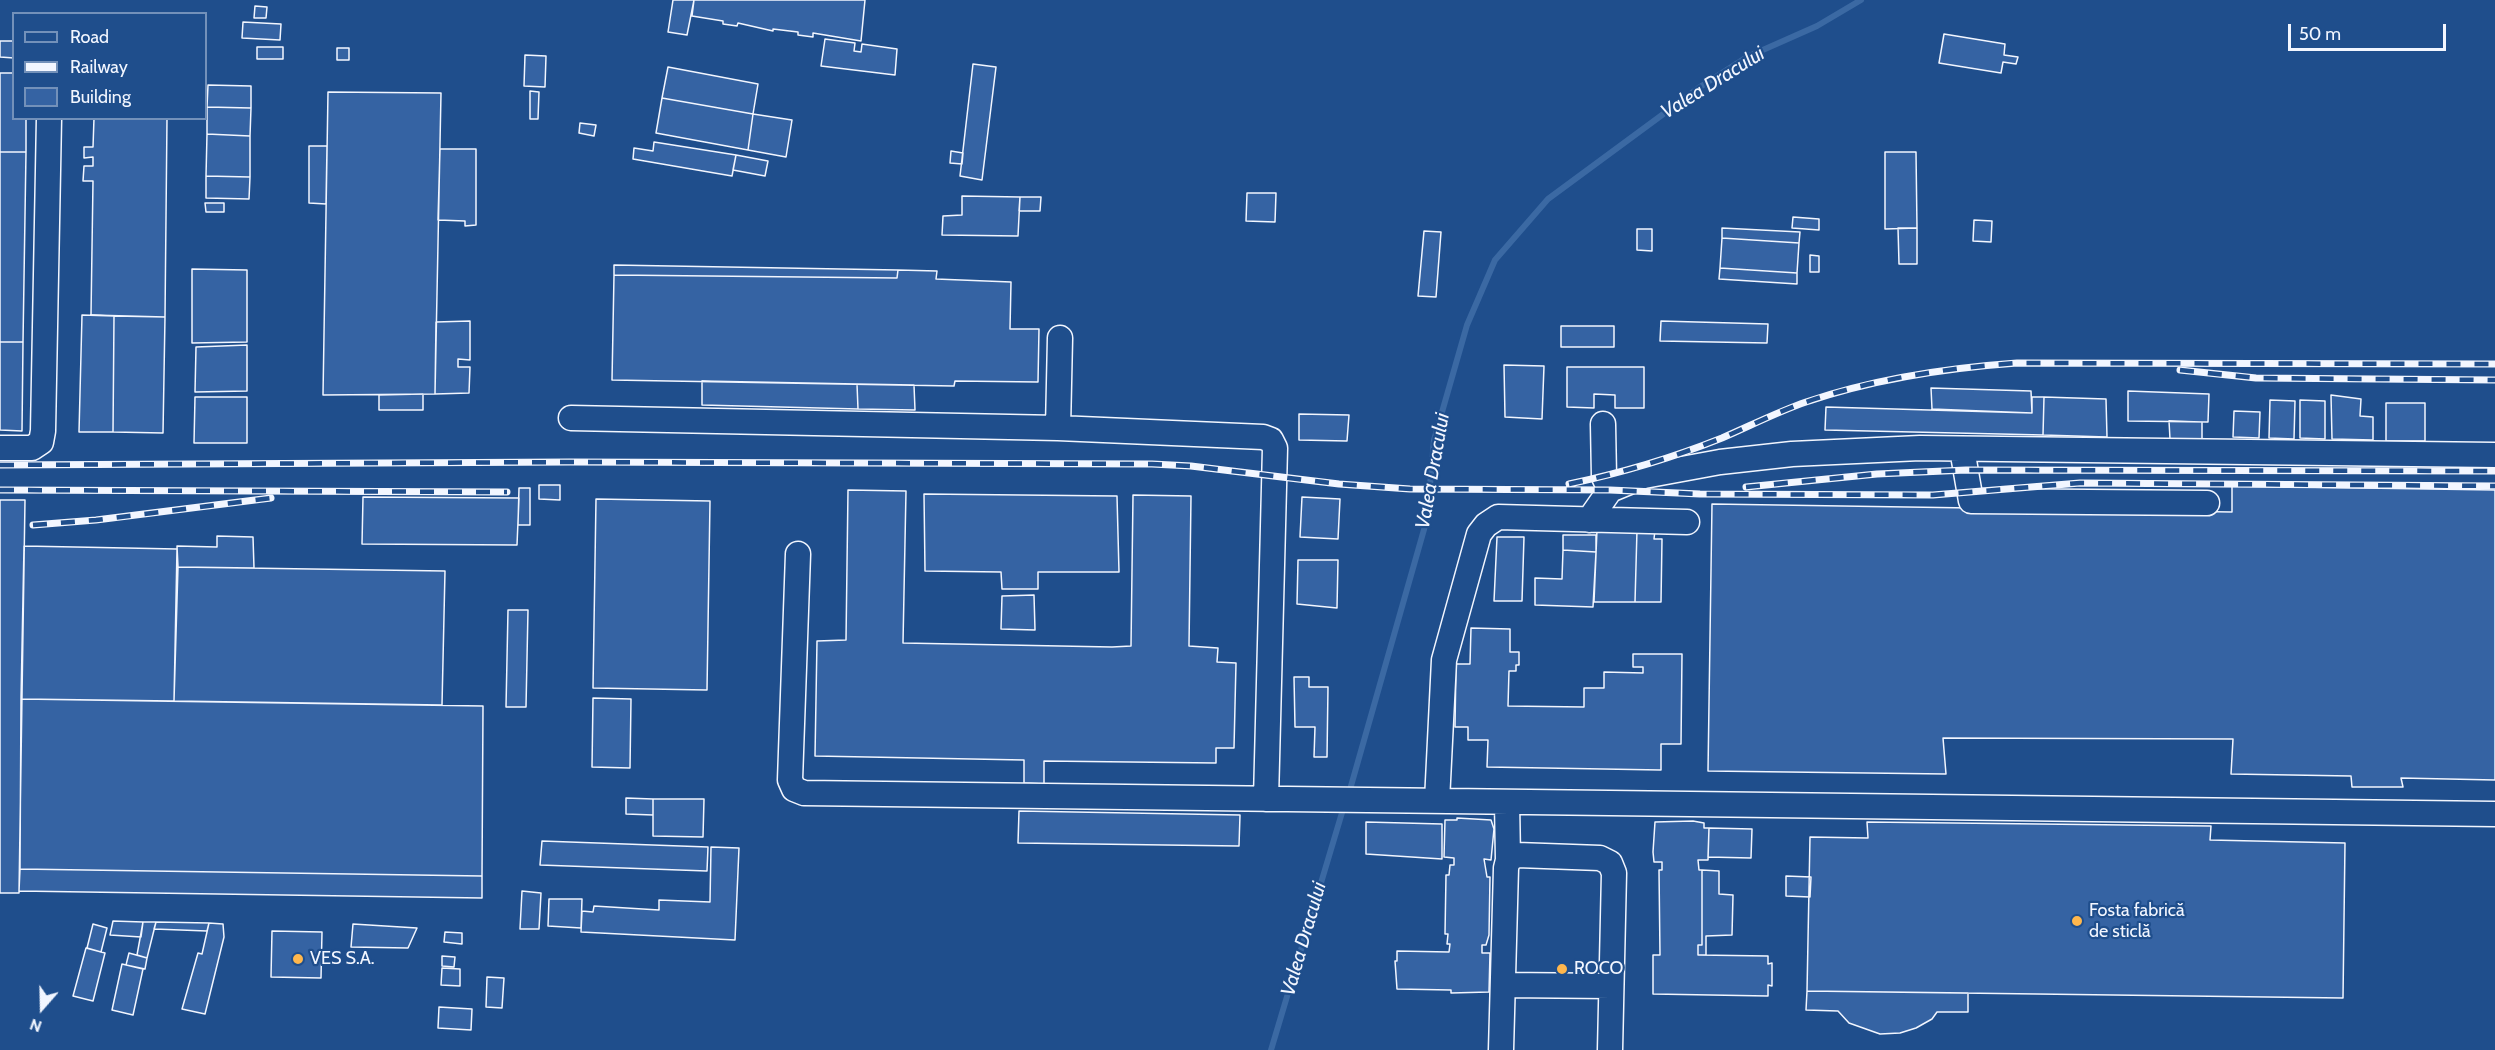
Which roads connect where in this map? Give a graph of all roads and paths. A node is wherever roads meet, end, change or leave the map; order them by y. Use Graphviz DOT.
graph roads {
  1 [pos="49,120"];
  2 [pos="1060,338"];
  3 [pos="571,418"];
  4 [pos="1603,424"];
  5 [pos="1058,428"];
  6 [pos="0,448"];
  7 [pos="1962,449"];
  8 [pos="2495,455"];
  9 [pos="1610,490"];
  10 [pos="2207,503"];
  11 [pos="1589,520"];
  12 [pos="1687,522"];
  13 [pos="798,554"];
  14 [pos="1266,799"];
  15 [pos="1437,801"];
  16 [pos="1507,802"];
  17 [pos="2495,814"];
  18 [pos="1508,860"];
  19 [pos="1504,985"];
  20 [pos="1611,986"];
  21 [pos="1501,1050"];
  22 [pos="1610,1050"];
  1 -- 6 [label="lane"];
  2 -- 5 [label="lane"];
  3 -- 5 [label="lane"];
  4 -- 9 [label="lane"];
  5 -- 14 [label="lane"];
  7 -- 8 [label="lane"];
  7 -- 9 [label="lane"];
  7 -- 10 [label="lane"];
  9 -- 11 [label="lane"];
  11 -- 12 [label="lane"];
  11 -- 15 [label="lane"];
  13 -- 14 [label="lane"];
  14 -- 15 [label="lane"];
  15 -- 16 [label="lane"];
  16 -- 17 [label="lane"];
  16 -- 18 [label="lane"];
  18 -- 19 [label="lane"];
  18 -- 20 [label="lane"];
  19 -- 20 [label="lane"];
  19 -- 21 [label="lane"];
  20 -- 22 [label="lane"];
}
